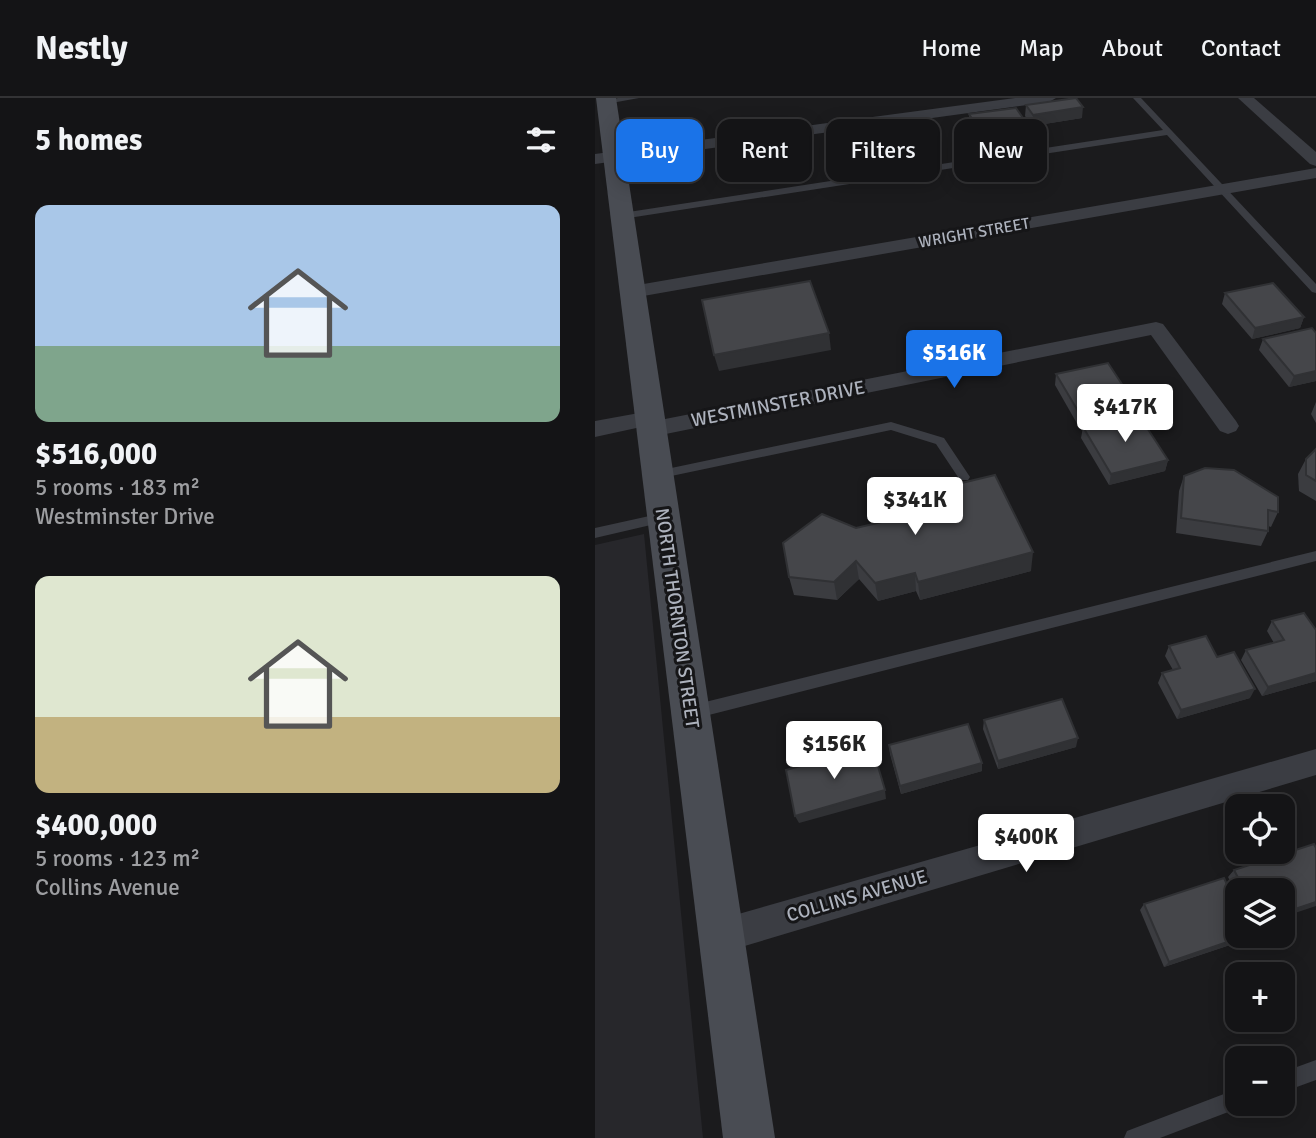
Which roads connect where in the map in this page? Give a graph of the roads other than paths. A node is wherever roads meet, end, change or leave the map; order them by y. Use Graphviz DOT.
graph roads {
  1 [pos="1049,98"];
  2 [pos="1137,98"];
  3 [pos="1245,98"];
  4 [pos="616,99"];
  5 [pos="1168,132"];
  6 [pos="604,158"];
  7 [pos="1316,161"];
  8 [pos="1316,173"];
  9 [pos="1222,190"];
  10 [pos="622,216"];
  11 [pos="1316,290"];
  12 [pos="632,292"];
  13 [pos="651,423"];
  14 [pos="1228,426"];
  15 [pos="595,429"];
  16 [pos="657,475"];
  17 [pos="964,477"];
  18 [pos="663,518"];
  19 [pos="595,533"];
  20 [pos="1316,556"];
  21 [pos="690,712"];
  22 [pos="1316,762"];
  23 [pos="721,936"];
  24 [pos="1316,1070"];
  25 [pos="1295,1078"];
  26 [pos="1225,1104"];
  27 [pos="749,1138"];
  28 [pos="1133,1138"];
  1 -- 6 [label="street"];
  2 -- 5 [label="lane"];
  3 -- 7 [label="street"];
  4 -- 6 [label="street, NORTH THORNTON STREET"];
  5 -- 9 [label="lane"];
  5 -- 10 [label="lane"];
  6 -- 10 [label="street, NORTH THORNTON STREET"];
  8 -- 9 [label="street, WRIGHT STREET"];
  9 -- 11 [label="lane"];
  9 -- 12 [label="street, WRIGHT STREET"];
  10 -- 12 [label="street, NORTH THORNTON STREET"];
  12 -- 13 [label="street, NORTH THORNTON STREET"];
  13 -- 14 [label="street, WESTMINSTER DRIVE"];
  13 -- 15 [label="street"];
  13 -- 16 [label="street, NORTH THORNTON STREET"];
  16 -- 17 [label="lane"];
  16 -- 18 [label="street, NORTH THORNTON STREET"];
  18 -- 19 [label="lane"];
  18 -- 21 [label="street, NORTH THORNTON STREET"];
  20 -- 21 [label="lane"];
  21 -- 23 [label="street, NORTH THORNTON STREET"];
  22 -- 23 [label="street, COLLINS AVENUE"];
  23 -- 27 [label="street, NORTH THORNTON STREET"];
  24 -- 25 [label="lane"];
  26 -- 28 [label="lane"];
}
